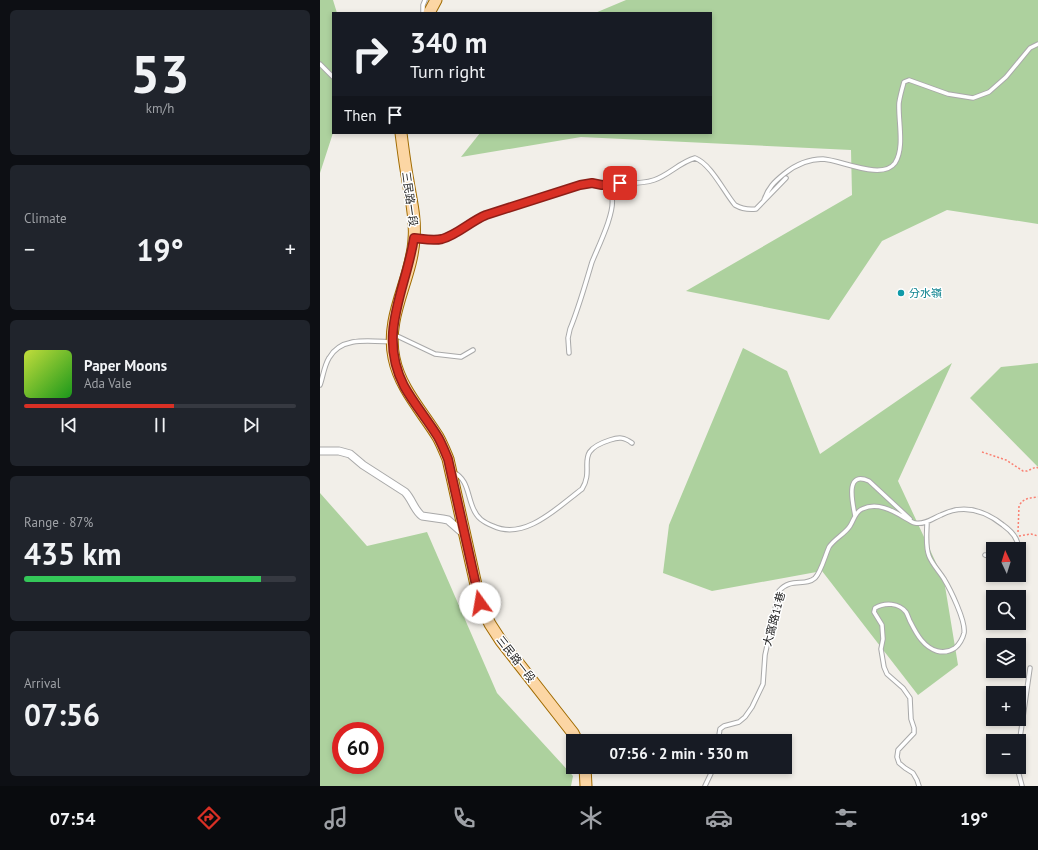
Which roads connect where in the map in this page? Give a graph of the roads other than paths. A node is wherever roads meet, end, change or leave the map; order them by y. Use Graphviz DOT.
graph roads {
  1 [pos="425,0"];
  2 [pos="436,0"];
  3 [pos="422,12"];
  4 [pos="430,12"];
  5 [pos="1038,44"];
  6 [pos="320,64"];
  7 [pos="332,76"];
  8 [pos="401,134"];
  9 [pos="786,178"];
  10 [pos="602,185"];
  11 [pos="764,200"];
  12 [pos="414,238"];
  13 [pos="392,338"];
  14 [pos="473,350"];
  15 [pos="569,353"];
  16 [pos="320,385"];
  17 [pos="632,444"];
  18 [pos="320,451"];
  19 [pos="450,470"];
  20 [pos="855,516"];
  21 [pos="927,522"];
  22 [pos="915,523"];
  23 [pos="464,534"];
  24 [pos="1017,542"];
  25 [pos="1030,668"];
  26 [pos="574,734"];
  27 [pos="719,734"];
  28 [pos="1021,734"];
  29 [pos="585,774"];
  30 [pos="711,774"];
  31 [pos="1019,774"];
  32 [pos="586,786"];
  33 [pos="705,786"];
  34 [pos="919,786"];
  35 [pos="1022,786"];
  1 -- 3 [label="lane"];
  2 -- 4 [label="main road"];
  5 -- 11 [label="lane"];
  6 -- 7 [label="lane"];
  8 -- 12 [label="main road, 三民路一段"];
  9 -- 11 [label="lane"];
  10 -- 11 [label="lane"];
  10 -- 12 [label="lane"];
  10 -- 15 [label="lane"];
  12 -- 13 [label="main road, 三民路一段"];
  13 -- 14 [label="lane"];
  13 -- 16 [label="lane"];
  13 -- 19 [label="main road, 三民路一段"];
  17 -- 19 [label="lane"];
  18 -- 23 [label="street"];
  19 -- 23 [label="main road, 三民路一段"];
  20 -- 22 [label="lane, 大窩路11巷"];
  20 -- 22 [label="lane"];
  20 -- 27 [label="lane, 大窩路11巷"];
  21 -- 22 [label="lane"];
  21 -- 24 [label="lane"];
  21 -- 34 [label="lane"];
  23 -- 26 [label="main road, 三民路一段"];
  25 -- 28 [label="lane"];
  29 -- 32 [label="main road"];
  30 -- 33 [label="lane"];
  31 -- 35 [label="lane"];
}
